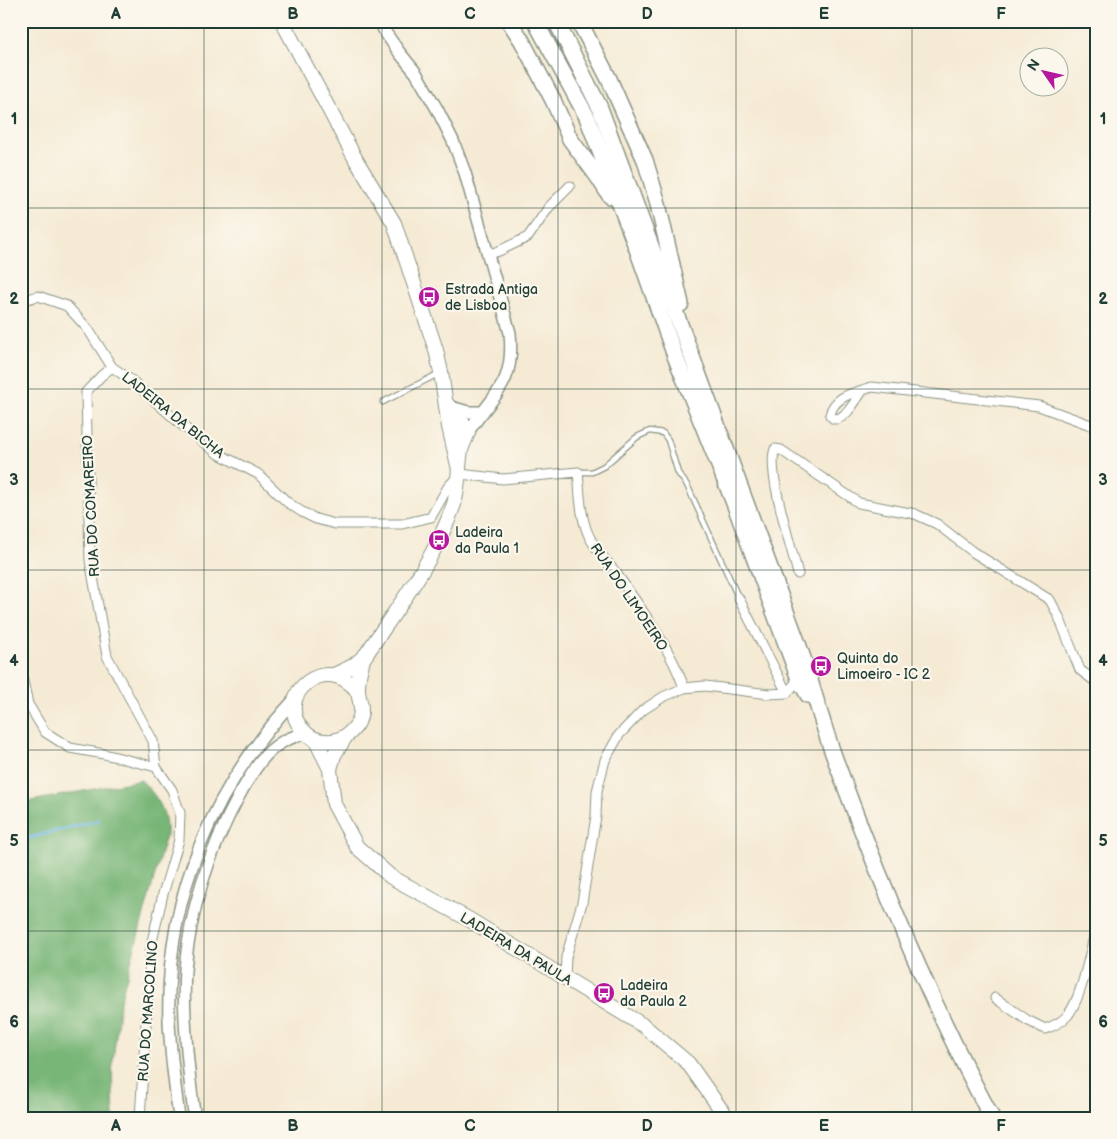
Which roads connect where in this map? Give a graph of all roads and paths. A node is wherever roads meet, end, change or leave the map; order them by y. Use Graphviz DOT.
graph roads {
  1 [pos="282,21"];
  2 [pos="380,21"];
  3 [pos="509,21"];
  4 [pos="534,21"];
  5 [pos="579,21"];
  6 [pos="557,24"];
  7 [pos="570,186"];
  8 [pos="637,249"];
  9 [pos="488,254"];
  10 [pos="21,301"];
  11 [pos="684,333"];
  12 [pos="112,367"];
  13 [pos="441,372"];
  14 [pos="863,390"];
  15 [pos="383,402"];
  16 [pos="448,405"];
  17 [pos="483,412"];
  18 [pos="449,427"];
  19 [pos="1096,427"];
  20 [pos="468,432"];
  21 [pos="578,472"];
  22 [pos="460,474"];
  23 [pos="798,574"];
  24 [pos="738,597"];
  25 [pos="364,656"];
  26 [pos="21,672"];
  27 [pos="334,675"];
  28 [pos="799,679"];
  29 [pos="1096,682"];
  30 [pos="684,688"];
  31 [pos="358,692"];
  32 [pos="787,693"];
  33 [pos="296,698"];
  34 [pos="818,711"];
  35 [pos="346,736"];
  36 [pos="311,737"];
  37 [pos="156,767"];
  38 [pos="330,769"];
  39 [pos="1096,929"];
  40 [pos="565,978"];
  41 [pos="995,998"];
  42 [pos="984,1102"];
  43 [pos="1096,1117"];
  44 [pos="140,1118"];
  45 [pos="179,1118"];
  46 [pos="195,1118"];
  47 [pos="727,1118"];
  48 [pos="992,1118"];
  49 [pos="1006,1118"];
  50 [pos="1083,1118"];
  1 -- 13 [label="main road"];
  2 -- 9 [label="street"];
  3 -- 8 [label="highway"];
  4 -- 8 [label="highway"];
  5 -- 11 [label="highway"];
  6 -- 11 [label="highway"];
  7 -- 9 [label="street"];
  8 -- 28 [label="highway"];
  9 -- 17 [label="street"];
  10 -- 12 [label="street"];
  11 -- 34 [label="highway"];
  12 -- 22 [label="street, LADEIRA DA BICHA"];
  12 -- 37 [label="street, RUA DO COMAREIRO"];
  13 -- 15 [label="lane"];
  13 -- 16 [label="main road"];
  14 -- 14 [label="street"];
  14 -- 19 [label="street"];
  16 -- 17 [label="street"];
  16 -- 18 [label="main road"];
  16 -- 20 [label="main road"];
  17 -- 20 [label="street"];
  18 -- 20 [label="street"];
  18 -- 22 [label="main road"];
  20 -- 22 [label="main road"];
  21 -- 22 [label="street"];
  21 -- 24 [label="lane"];
  21 -- 30 [label="street, RUA DO LIMOEIRO"];
  22 -- 25 [label="main road"];
  23 -- 29 [label="street"];
  24 -- 32 [label="street"];
  25 -- 27 [label="main road"];
  25 -- 31 [label="main road"];
  26 -- 37 [label="street"];
  27 -- 31 [label="main road"];
  27 -- 33 [label="main road"];
  28 -- 32 [label="street"];
  28 -- 34 [label="highway"];
  30 -- 32 [label="street"];
  30 -- 40 [label="street"];
  31 -- 35 [label="main road"];
  33 -- 36 [label="main road"];
  33 -- 45 [label="street"];
  34 -- 42 [label="highway"];
  35 -- 36 [label="main road"];
  35 -- 38 [label="main road"];
  36 -- 38 [label="main road"];
  36 -- 46 [label="street"];
  37 -- 44 [label="street, RUA DO MARCOLINO"];
  38 -- 40 [label="main road, LADEIRA DA PAULA"];
  39 -- 41 [label="street"];
  40 -- 47 [label="main road, LADEIRA DA PAULA"];
  42 -- 48 [label="highway"];
  42 -- 49 [label="highway"];
  43 -- 50 [label="street"];
}
